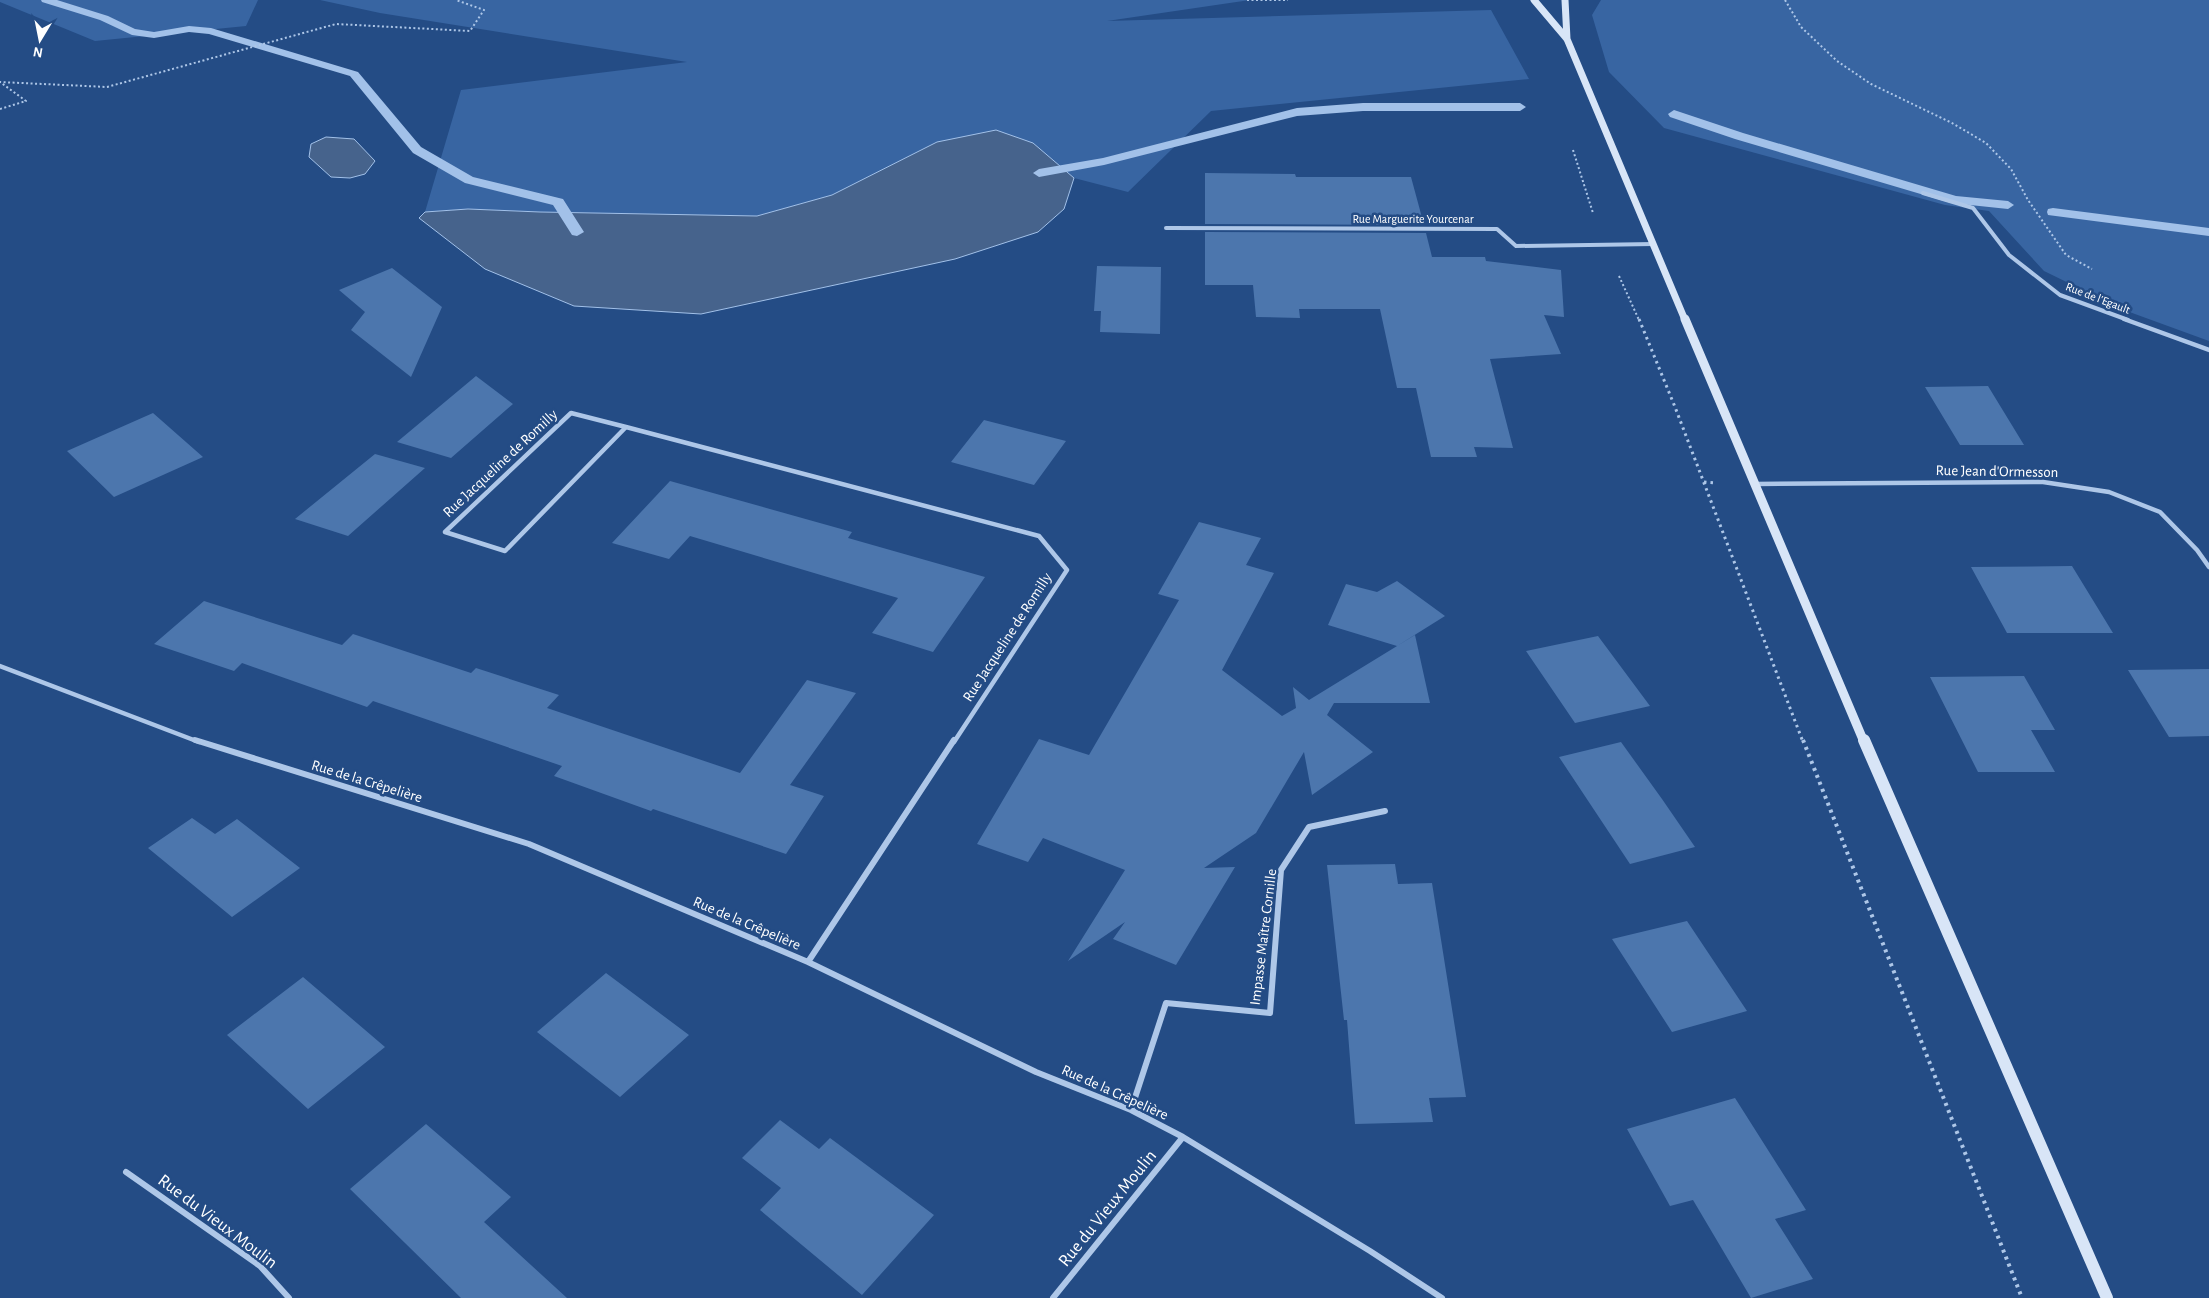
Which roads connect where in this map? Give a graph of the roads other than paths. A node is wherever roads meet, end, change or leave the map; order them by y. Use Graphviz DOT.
graph roads {
  1 [pos="1534,0"];
  2 [pos="1565,0"];
  3 [pos="1567,39"];
  4 [pos="1924,193"];
  5 [pos="1166,228"];
  6 [pos="1654,244"];
  7 [pos="2209,350"];
  8 [pos="626,427"];
  9 [pos="1755,484"];
  10 [pos="2209,567"];
  11 [pos="0,666"];
  12 [pos="1386,810"];
  13 [pos="808,962"];
  14 [pos="1131,1110"];
  15 [pos="1183,1137"];
  16 [pos="126,1172"];
  17 [pos="289,1298"];
  18 [pos="1053,1298"];
  19 [pos="1442,1298"];
  20 [pos="2107,1298"];
  1 -- 3 [label="main road"];
  2 -- 3 [label="main road"];
  3 -- 6 [label="main road"];
  4 -- 7 [label="street, Rue de l'Egault"];
  5 -- 6 [label="street, Rue Marguerite Yourcenar"];
  6 -- 9 [label="main road"];
  8 -- 8 [label="street, Rue Jacqueline de Romilly"];
  8 -- 13 [label="street, Rue Jacqueline de Romilly"];
  9 -- 10 [label="street, Rue Jean d'Ormesson"];
  9 -- 20 [label="main road"];
  11 -- 13 [label="street, Rue de la Crêpelière"];
  12 -- 14 [label="street, Impasse Maître Cornille"];
  13 -- 14 [label="street, Rue de la Crêpelière"];
  14 -- 15 [label="street, Rue de la Crêpelière"];
  15 -- 18 [label="street, Rue du Vieux Moulin"];
  15 -- 19 [label="street, Rue de la Crêpelière"];
  16 -- 17 [label="street, Rue du Vieux Moulin"];
}
